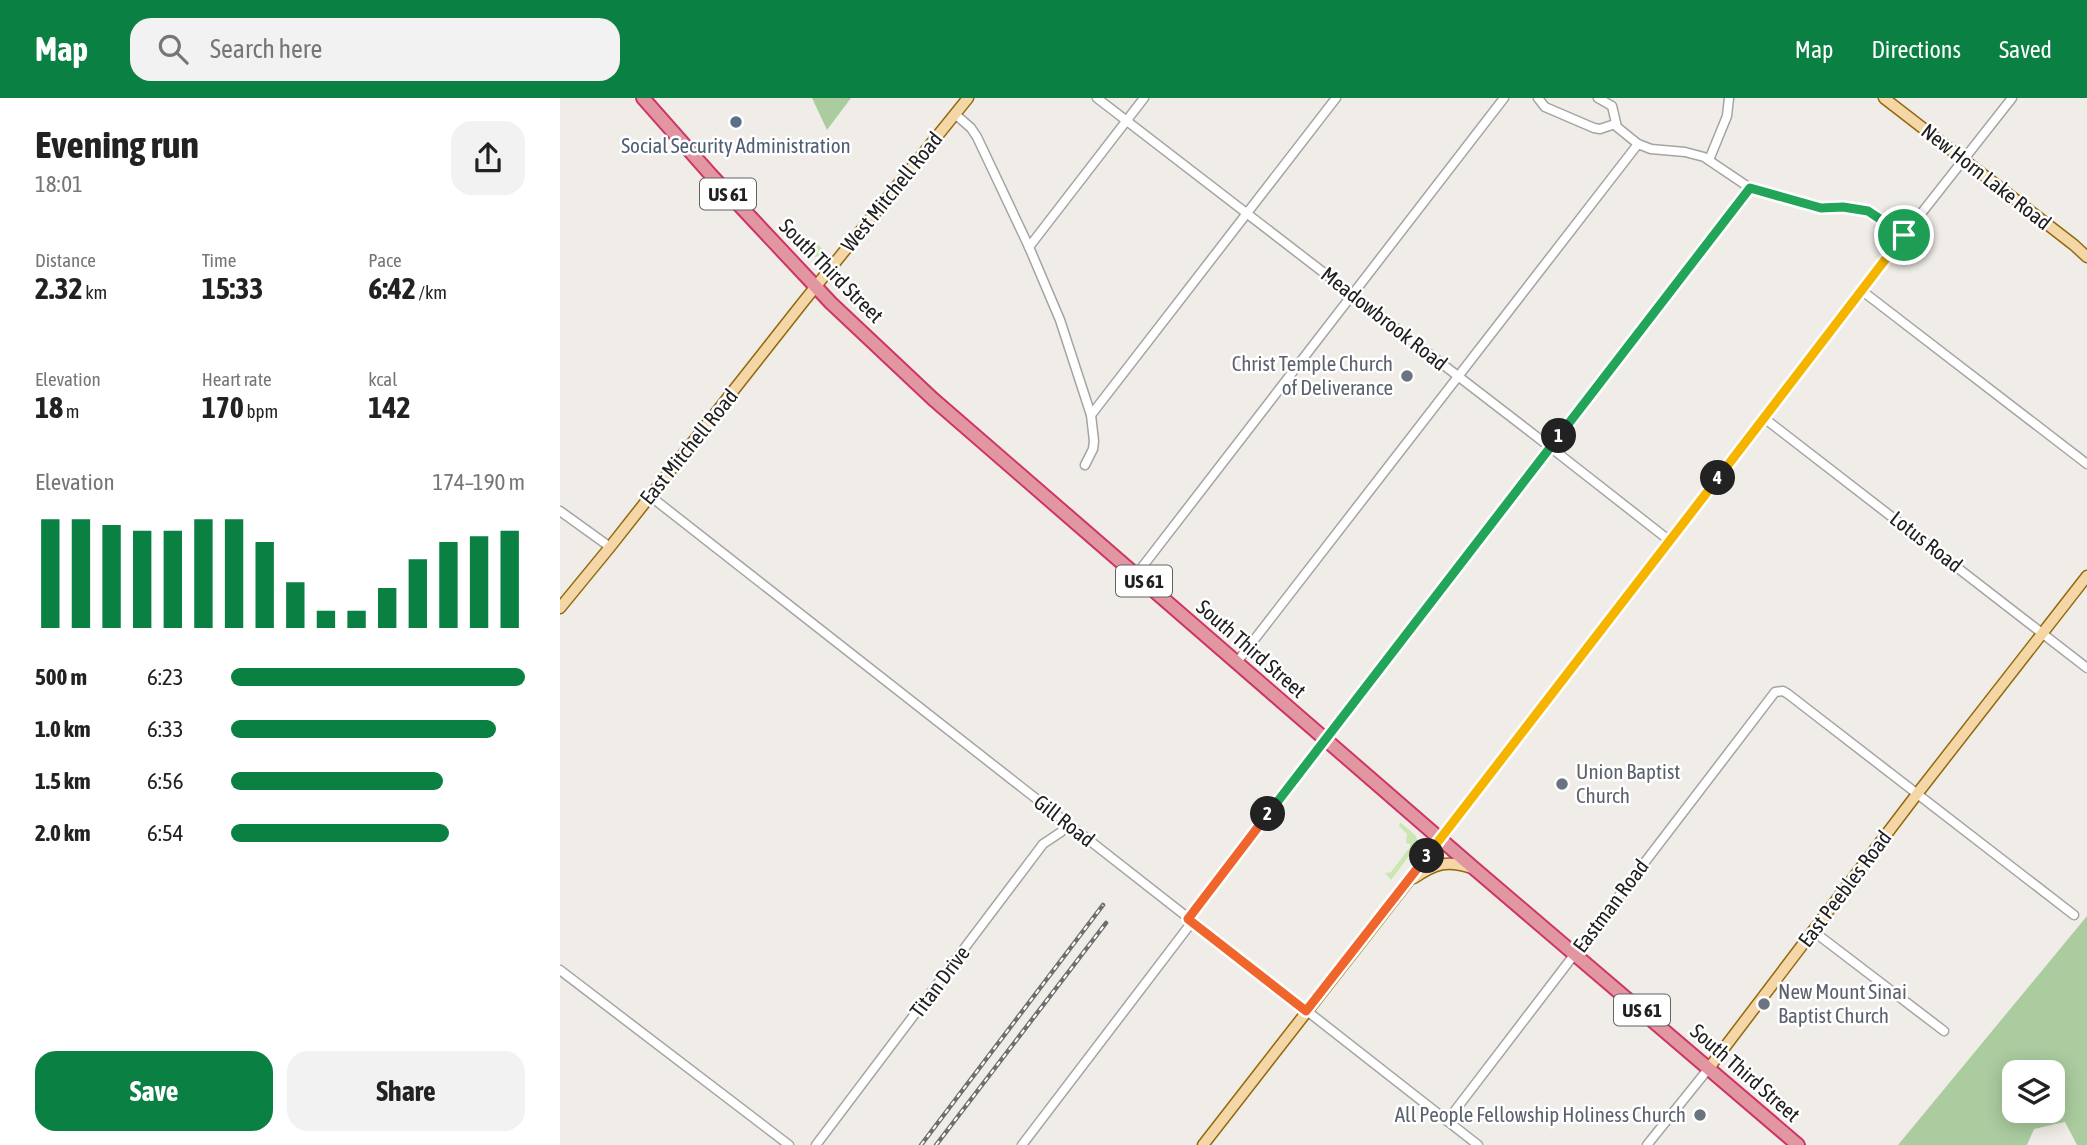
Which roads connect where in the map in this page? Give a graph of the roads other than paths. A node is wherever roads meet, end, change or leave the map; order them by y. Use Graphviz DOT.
graph roads {
  1 [pos="643,98"];
  2 [pos="968,98"];
  3 [pos="1097,98"];
  4 [pos="1144,98"];
  5 [pos="1336,98"];
  6 [pos="1504,98"];
  7 [pos="1538,98"];
  8 [pos="1598,98"];
  9 [pos="1729,98"];
  10 [pos="1884,98"];
  11 [pos="2012,98"];
  12 [pos="955,114"];
  13 [pos="1127,121"];
  14 [pos="1615,124"];
  15 [pos="1638,144"];
  16 [pos="1709,160"];
  17 [pos="1964,160"];
  18 [pos="1750,188"];
  19 [pos="1246,214"];
  20 [pos="1904,235"];
  21 [pos="1029,247"];
  22 [pos="2087,257"];
  23 [pos="817,286"];
  24 [pos="1861,290"];
  25 [pos="1352,294"];
  26 [pos="1458,376"];
  27 [pos="1090,415"];
  28 [pos="1764,418"];
  29 [pos="1550,447"];
  30 [pos="2087,464"];
  31 [pos="1085,465"];
  32 [pos="650,495"];
  33 [pos="560,511"];
  34 [pos="1670,541"];
  35 [pos="610,547"];
  36 [pos="1136,575"];
  37 [pos="2087,576"];
  38 [pos="560,608"];
  39 [pos="2044,633"];
  40 [pos="1237,662"];
  41 [pos="2087,667"];
  42 [pos="1326,738"];
  43 [pos="1917,794"];
  44 [pos="1067,823"];
  45 [pos="1442,838"];
  46 [pos="1476,870"];
  47 [pos="1403,887"];
  48 [pos="2074,915"];
  49 [pos="1190,920"];
  50 [pos="1813,931"];
  51 [pos="1575,953"];
  52 [pos="560,970"];
  53 [pos="1306,1011"];
  54 [pos="1944,1031"];
  55 [pos="1709,1068"];
  56 [pos="1447,1121"];
  57 [pos="787,1144"];
  58 [pos="816,1145"];
  59 [pos="1022,1145"];
  60 [pos="1203,1145"];
  61 [pos="1478,1145"];
  62 [pos="1647,1145"];
  63 [pos="1798,1145"];
  1 -- 23 [label="highway, South Third Street / US 61"];
  2 -- 12 [label="main road, West Mitchell Road"];
  3 -- 13 [label="street, Meadowbrook Road"];
  4 -- 13 [label="street"];
  5 -- 19 [label="street"];
  6 -- 25 [label="street"];
  7 -- 14 [label="street"];
  8 -- 14 [label="street"];
  9 -- 16 [label="street"];
  10 -- 17 [label="main road, New Horn Lake Road"];
  11 -- 17 [label="street"];
  12 -- 21 [label="street"];
  12 -- 23 [label="main road, West Mitchell Road"];
  13 -- 19 [label="street, Meadowbrook Road"];
  13 -- 21 [label="street"];
  14 -- 15 [label="street"];
  15 -- 16 [label="street"];
  15 -- 26 [label="street"];
  16 -- 18 [label="street"];
  17 -- 20 [label="street"];
  17 -- 22 [label="main road, New Horn Lake Road"];
  18 -- 20 [label="street"];
  18 -- 29 [label="street"];
  19 -- 25 [label="street, Meadowbrook Road"];
  19 -- 27 [label="street"];
  20 -- 24 [label="street"];
  21 -- 27 [label="street"];
  23 -- 32 [label="main road, East Mitchell Road"];
  23 -- 36 [label="highway, South Third Street / US 61"];
  24 -- 28 [label="street"];
  24 -- 30 [label="street"];
  25 -- 26 [label="street, Meadowbrook Road"];
  25 -- 36 [label="street"];
  26 -- 29 [label="street, Meadowbrook Road"];
  26 -- 40 [label="street"];
  27 -- 31 [label="street"];
  28 -- 34 [label="street"];
  28 -- 39 [label="street, Lotus Road"];
  29 -- 34 [label="street, Meadowbrook Road"];
  29 -- 42 [label="street"];
  32 -- 35 [label="main road, East Mitchell Road"];
  32 -- 44 [label="street, Gill Road"];
  33 -- 35 [label="street"];
  34 -- 45 [label="street"];
  35 -- 38 [label="main road, East Mitchell Road"];
  36 -- 40 [label="highway, South Third Street / US 61"];
  37 -- 39 [label="main road, East Peebles Road"];
  39 -- 41 [label="street, Lotus Road"];
  39 -- 43 [label="main road, East Peebles Road"];
  40 -- 42 [label="highway, South Third Street / US 61"];
  42 -- 45 [label="highway, South Third Street / US 61"];
  42 -- 49 [label="street"];
  43 -- 48 [label="street"];
  43 -- 50 [label="main road, East Peebles Road"];
  43 -- 51 [label="street, Eastman Road"];
  44 -- 49 [label="street, Gill Road"];
  44 -- 58 [label="street, Titan Drive"];
  45 -- 46 [label="highway, South Third Street / US 61"];
  45 -- 47 [label="main road"];
  46 -- 47 [label="main road"];
  46 -- 51 [label="highway, South Third Street / US 61"];
  47 -- 53 [label="main road"];
  49 -- 53 [label="street, Gill Road"];
  49 -- 59 [label="street"];
  50 -- 54 [label="street"];
  50 -- 55 [label="main road, East Peebles Road"];
  51 -- 55 [label="highway, South Third Street / US 61"];
  51 -- 56 [label="street, Eastman Road"];
  52 -- 57 [label="street"];
  53 -- 56 [label="street, Gill Road"];
  53 -- 60 [label="main road"];
  55 -- 62 [label="street, East Peebles Road"];
  55 -- 63 [label="highway, South Third Street / US 61"];
  56 -- 61 [label="street, Gill Road"];
}
